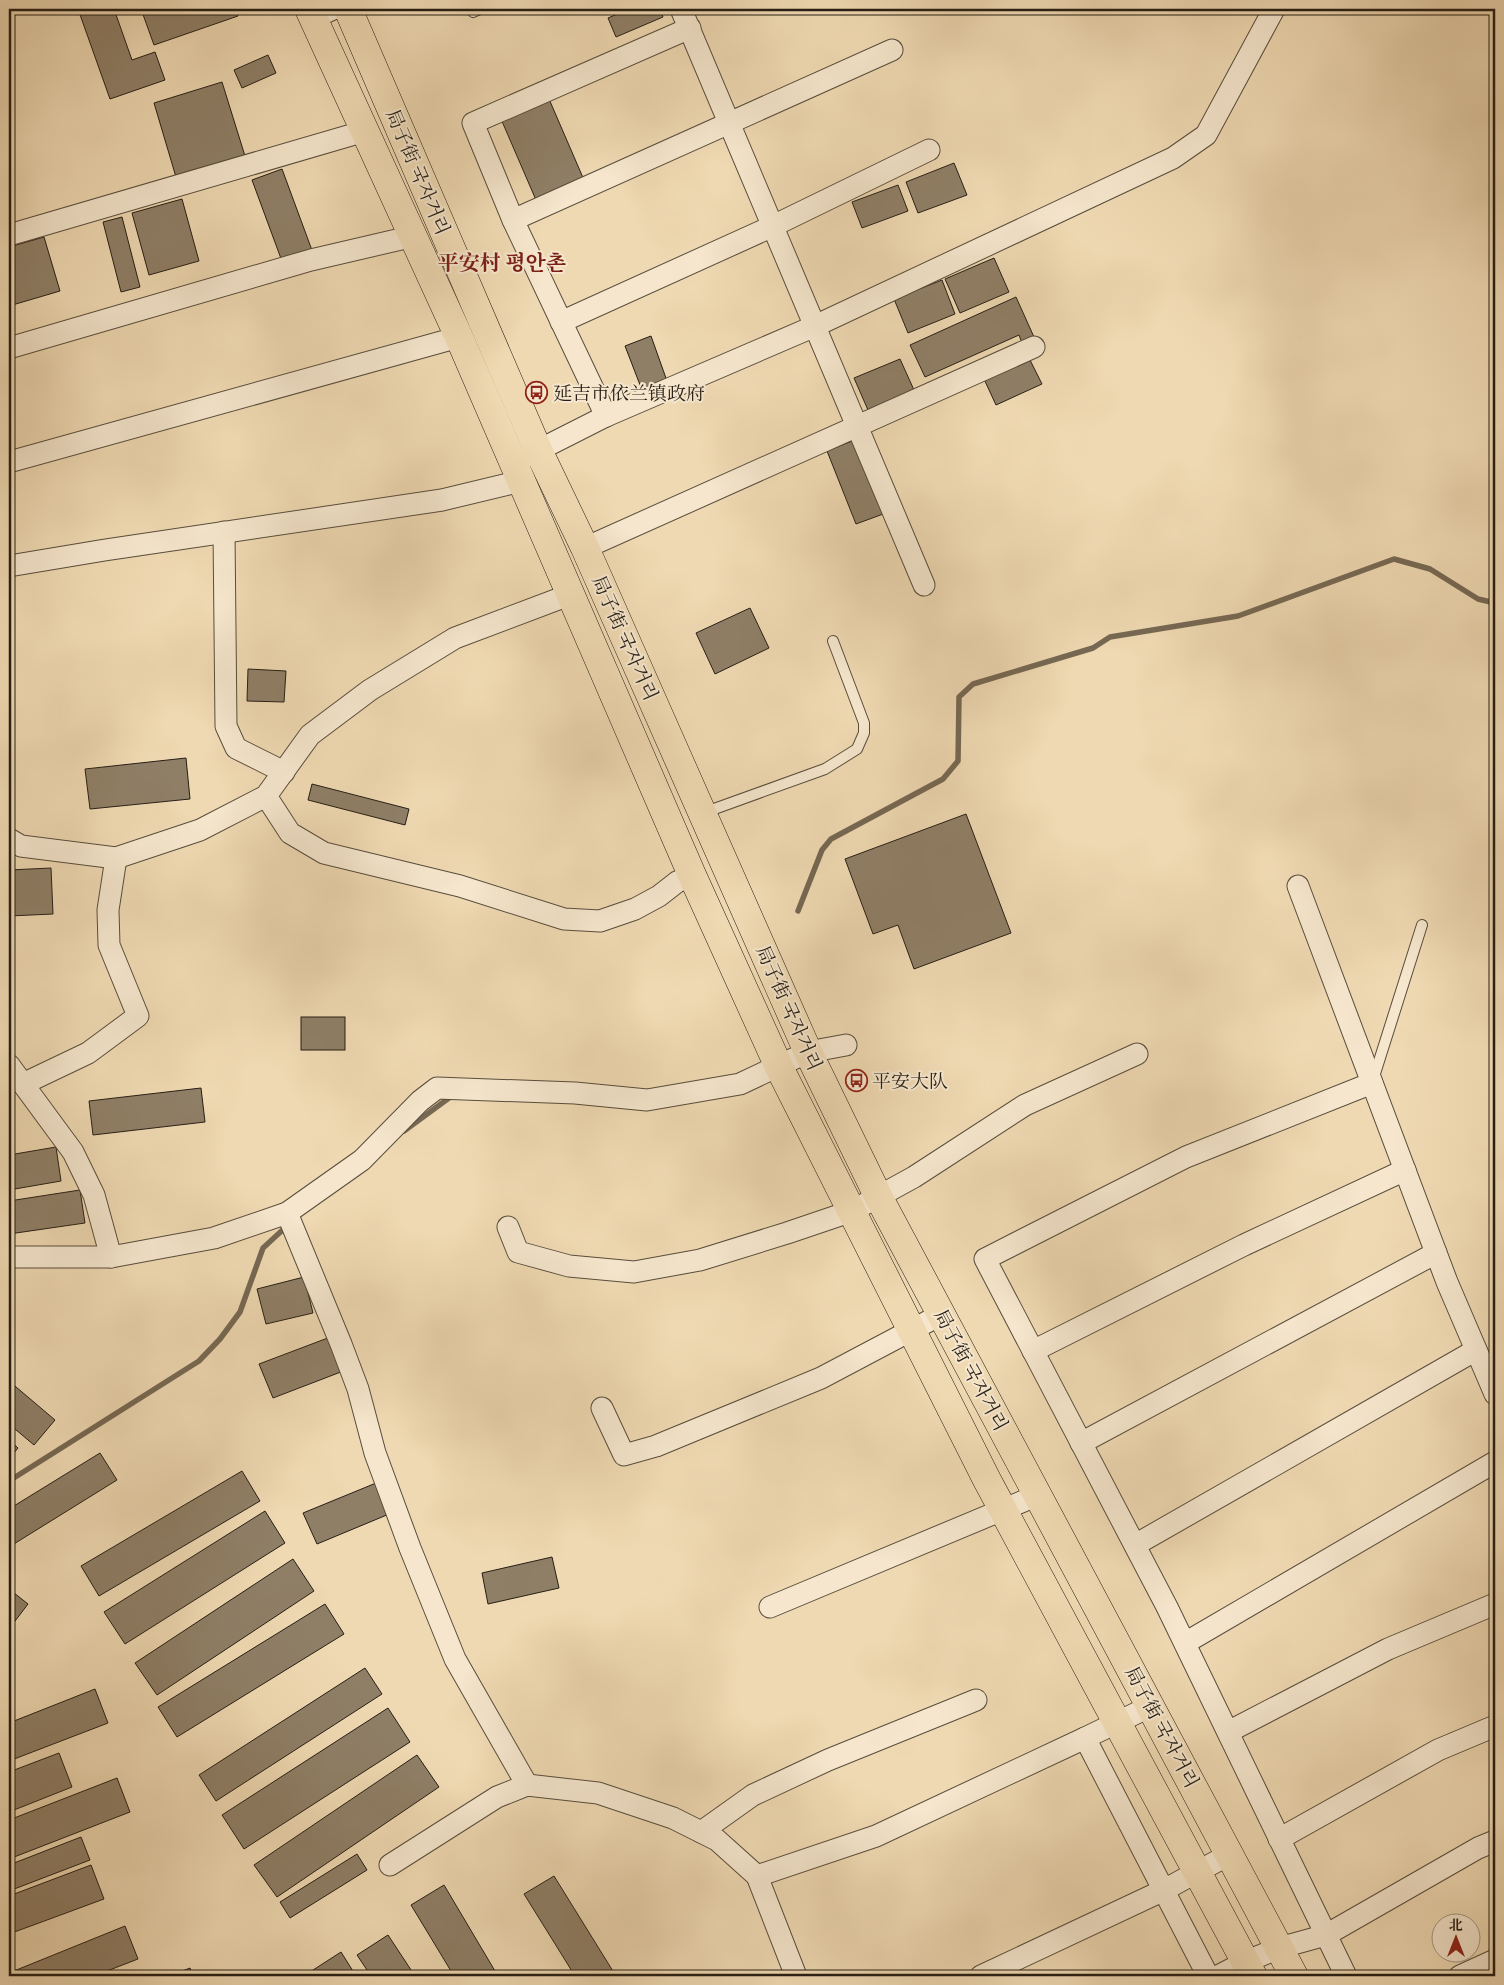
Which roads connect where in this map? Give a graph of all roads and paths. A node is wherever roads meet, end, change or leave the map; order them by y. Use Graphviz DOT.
graph roads {
  1 [pos="347,9"];
  2 [pos="471,9"];
  3 [pos="480,9"];
  4 [pos="681,9"];
  5 [pos="1274,9"];
  6 [pos="312,16"];
  7 [pos="690,28"];
  8 [pos="892,50"];
  9 [pos="729,122"];
  10 [pos="365,131"];
  11 [pos="929,150"];
  12 [pos="513,220"];
  13 [pos="773,226"];
  14 [pos="9,235"];
  15 [pos="414,236"];
  16 [pos="561,322"];
  17 [pos="815,326"];
  18 [pos="460,337"];
  19 [pos="1034,347"];
  20 [pos="9,348"];
  21 [pos="606,416"];
  22 [pos="857,426"];
  23 [pos="538,450"];
  24 [pos="9,462"];
  25 [pos="517,472"];
  26 [pos="224,532"];
  27 [pos="585,548"];
  28 [pos="9,566"];
  29 [pos="924,585"];
  30 [pos="569,595"];
  31 [pos="833,641"];
  32 [pos="284,772"];
  33 [pos="266,796"];
  34 [pos="702,813"];
  35 [pos="9,839"];
  36 [pos="116,858"];
  37 [pos="692,875"];
  38 [pos="1298,886"];
  39 [pos="1422,925"];
  40 [pos="846,1045"];
  41 [pos="808,1052"];
  42 [pos="1137,1054"];
  43 [pos="9,1065"];
  44 [pos="779,1066"];
  45 [pos="1372,1083"];
  46 [pos="23,1084"];
  47 [pos="1405,1170"];
  48 [pos="878,1196"];
  49 [pos="852,1211"];
  50 [pos="291,1221"];
  51 [pos="508,1227"];
  52 [pos="1436,1253"];
  53 [pos="9,1257"];
  54 [pos="111,1257"];
  55 [pos="942,1314"];
  56 [pos="912,1331"];
  57 [pos="1476,1350"];
  58 [pos="1033,1351"];
  59 [pos="1495,1394"];
  60 [pos="602,1408"];
  61 [pos="1081,1443"];
  62 [pos="1495,1462"];
  63 [pos="1038,1495"];
  64 [pos="1003,1510"];
  65 [pos="1135,1545"];
  66 [pos="1495,1604"];
  67 [pos="770,1607"];
  68 [pos="1185,1643"];
  69 [pos="976,1700"];
  70 [pos="1151,1706"];
  71 [pos="1118,1724"];
  72 [pos="1495,1726"];
  73 [pos="1228,1732"];
  74 [pos="1085,1738"];
  75 [pos="527,1785"];
  76 [pos="701,1832"];
  77 [pos="1280,1839"];
  78 [pos="1495,1841"];
  79 [pos="1230,1854"];
  80 [pos="390,1865"];
  81 [pos="1197,1871"];
  82 [pos="757,1876"];
  83 [pos="1164,1890"];
  84 [pos="1326,1935"];
  85 [pos="1279,1948"];
  86 [pos="1495,1960"];
  87 [pos="1249,1969"];
  88 [pos="796,1976"];
  89 [pos="981,1976"];
  90 [pos="1208,1976"];
  91 [pos="1218,1976"];
  92 [pos="1294,1976"];
  93 [pos="1346,1976"];
  94 [pos="1460,1976"];
  1 -- 6 [label="lane"];
  1 -- 23 [label="main road, 局子街 국자거리"];
  2 -- 3 [label="lane"];
  4 -- 7 [label="street"];
  5 -- 17 [label="street"];
  6 -- 10 [label="main road, 局子街 국자거리"];
  7 -- 9 [label="street"];
  7 -- 12 [label="street"];
  8 -- 9 [label="street"];
  9 -- 12 [label="street"];
  9 -- 13 [label="street"];
  10 -- 14 [label="street"];
  10 -- 15 [label="main road, 局子街 국자거리"];
  11 -- 13 [label="street"];
  12 -- 16 [label="street"];
  13 -- 16 [label="street"];
  13 -- 17 [label="street"];
  15 -- 18 [label="main road, 局子街 국자거리"];
  15 -- 20 [label="street"];
  16 -- 21 [label="street"];
  17 -- 21 [label="street"];
  17 -- 22 [label="street"];
  18 -- 24 [label="street"];
  18 -- 25 [label="main road, 局子街 국자거리"];
  19 -- 22 [label="street"];
  21 -- 23 [label="street"];
  22 -- 27 [label="street"];
  22 -- 29 [label="street"];
  23 -- 25 [label="street"];
  23 -- 27 [label="main road, 局子街 국자거리"];
  25 -- 26 [label="street"];
  25 -- 30 [label="main road, 局子街 국자거리"];
  26 -- 28 [label="street"];
  26 -- 32 [label="street"];
  27 -- 34 [label="main road, 局子街 국자거리"];
  30 -- 32 [label="street"];
  30 -- 37 [label="main road, 局子街 국자거리"];
  31 -- 34 [label="lane"];
  32 -- 33 [label="street"];
  33 -- 36 [label="street"];
  33 -- 37 [label="street"];
  34 -- 41 [label="main road, 局子街 국자거리"];
  35 -- 36 [label="street"];
  36 -- 46 [label="street"];
  37 -- 44 [label="main road, 局子街 국자거리"];
  38 -- 45 [label="street"];
  39 -- 45 [label="lane"];
  40 -- 41 [label="street"];
  41 -- 44 [label="street"];
  41 -- 48 [label="main road, 局子街 국자거리"];
  42 -- 48 [label="street"];
  43 -- 46 [label="street"];
  44 -- 49 [label="main road, 局子街 국자거리"];
  44 -- 50 [label="street"];
  45 -- 47 [label="street"];
  45 -- 58 [label="street"];
  46 -- 54 [label="street"];
  47 -- 52 [label="street"];
  47 -- 58 [label="street"];
  48 -- 49 [label="street"];
  48 -- 55 [label="main road, 局子街 국자거리"];
  49 -- 51 [label="street"];
  49 -- 56 [label="main road, 局子街 국자거리"];
  50 -- 54 [label="street"];
  50 -- 75 [label="street"];
  52 -- 57 [label="street"];
  52 -- 61 [label="street"];
  53 -- 54 [label="street"];
  55 -- 56 [label="street"];
  55 -- 63 [label="main road, 局子街 국자거리"];
  56 -- 60 [label="street"];
  56 -- 64 [label="main road, 局子街 국자거리"];
  57 -- 59 [label="street"];
  57 -- 65 [label="street"];
  58 -- 61 [label="street"];
  61 -- 65 [label="street"];
  62 -- 68 [label="street"];
  63 -- 64 [label="street"];
  63 -- 70 [label="main road, 局子街 국자거리"];
  64 -- 67 [label="street"];
  64 -- 71 [label="main road, 局子街 국자거리"];
  65 -- 68 [label="street"];
  66 -- 73 [label="street"];
  68 -- 73 [label="street"];
  69 -- 76 [label="street"];
  70 -- 71 [label="street"];
  70 -- 79 [label="main road, 局子街 국자거리"];
  71 -- 74 [label="street"];
  71 -- 81 [label="main road, 局子街 국자거리"];
  72 -- 77 [label="street"];
  73 -- 77 [label="street"];
  74 -- 82 [label="street"];
  74 -- 83 [label="street"];
  75 -- 76 [label="street"];
  75 -- 80 [label="street"];
  76 -- 82 [label="street"];
  77 -- 84 [label="street"];
  78 -- 84 [label="street"];
  79 -- 81 [label="street"];
  79 -- 85 [label="main road, 局子街 국자거리"];
  81 -- 83 [label="street"];
  81 -- 87 [label="main road, 局子街 국자거리"];
  82 -- 88 [label="street"];
  83 -- 89 [label="street"];
  83 -- 90 [label="street"];
  84 -- 85 [label="street"];
  84 -- 93 [label="street"];
  85 -- 87 [label="street"];
  85 -- 92 [label="main road, 局子街 국자거리"];
  86 -- 94 [label="street"];
  87 -- 91 [label="street"];
}
